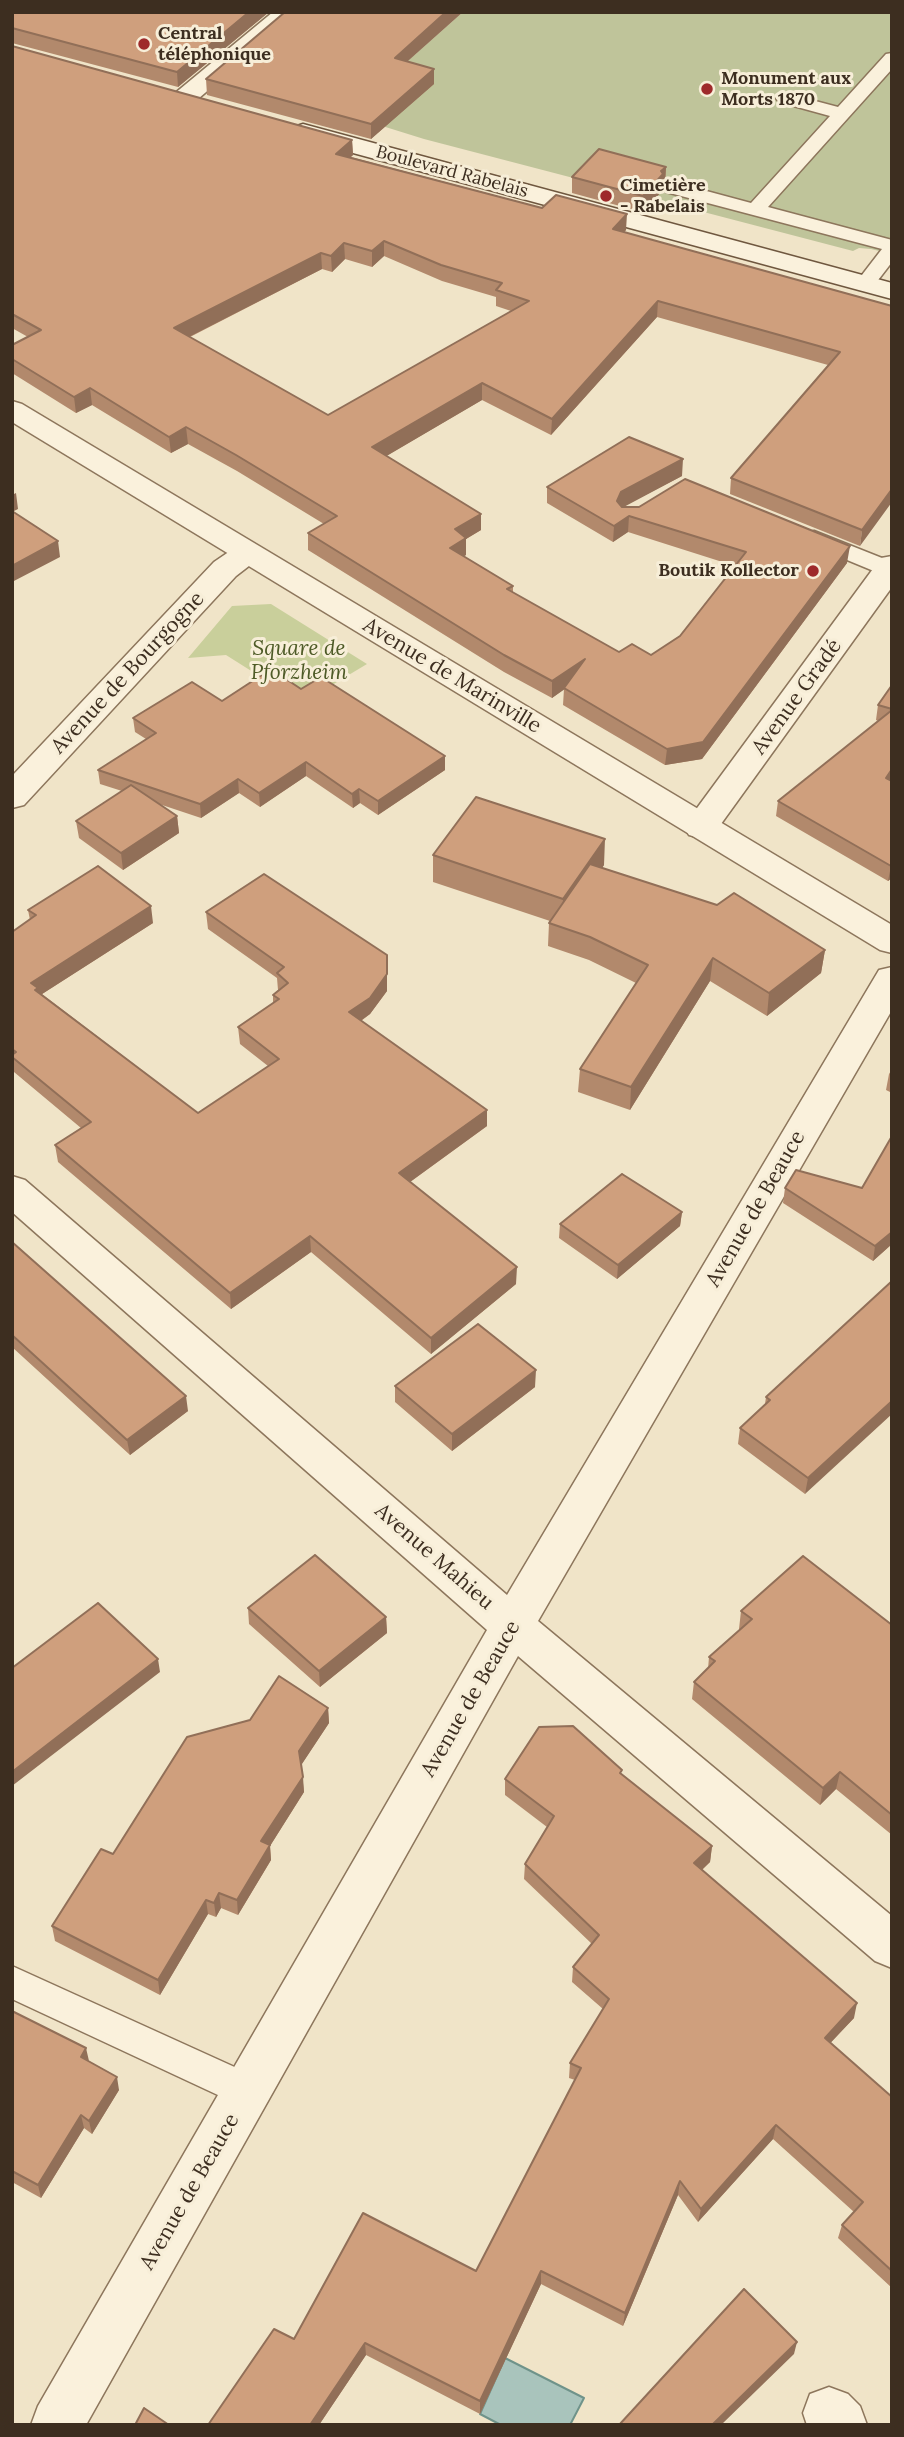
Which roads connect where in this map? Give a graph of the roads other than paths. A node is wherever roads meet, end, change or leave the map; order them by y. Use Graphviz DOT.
graph roads {
  1 [pos="288,12"];
  2 [pos="892,58"];
  3 [pos="157,92"];
  4 [pos="785,98"];
  5 [pos="183,99"];
  6 [pos="209,106"];
  7 [pos="844,114"];
  8 [pos="275,124"];
  9 [pos="673,188"];
  10 [pos="755,210"];
  11 [pos="892,248"];
  12 [pos="865,284"];
  13 [pos="892,291"];
  14 [pos="12,410"];
  15 [pos="796,531"];
  16 [pos="247,553"];
  17 [pos="890,567"];
  18 [pos="12,797"];
  19 [pos="701,827"];
  20 [pos="892,941"];
  21 [pos="892,979"];
  22 [pos="12,1190"];
  23 [pos="514,1625"];
  24 [pos="892,1946"];
  25 [pos="12,1982"];
  26 [pos="248,2091"];
  27 [pos="57,2425"];
  1 -- 5 [label="street"];
  2 -- 7 [label="lane"];
  3 -- 5 [label="street"];
  4 -- 7 [label="lane"];
  5 -- 6 [label="street"];
  7 -- 10 [label="lane"];
  8 -- 12 [label="street, Boulevard Rabelais"];
  9 -- 10 [label="lane"];
  10 -- 11 [label="lane"];
  11 -- 12 [label="lane"];
  12 -- 13 [label="street, Boulevard Rabelais"];
  14 -- 16 [label="street, Avenue de Marinville"];
  15 -- 17 [label="lane"];
  16 -- 18 [label="street, Avenue de Bourgogne"];
  16 -- 19 [label="street, Avenue de Marinville"];
  17 -- 19 [label="street, Avenue Gradé"];
  19 -- 20 [label="street, Avenue de Marinville"];
  21 -- 23 [label="street, Avenue de Beauce"];
  22 -- 23 [label="street, Avenue Mahieu"];
  23 -- 24 [label="street, Avenue Mahieu"];
  23 -- 26 [label="street, Avenue de Beauce"];
  25 -- 26 [label="lane"];
  26 -- 27 [label="street, Avenue de Beauce"];
}
